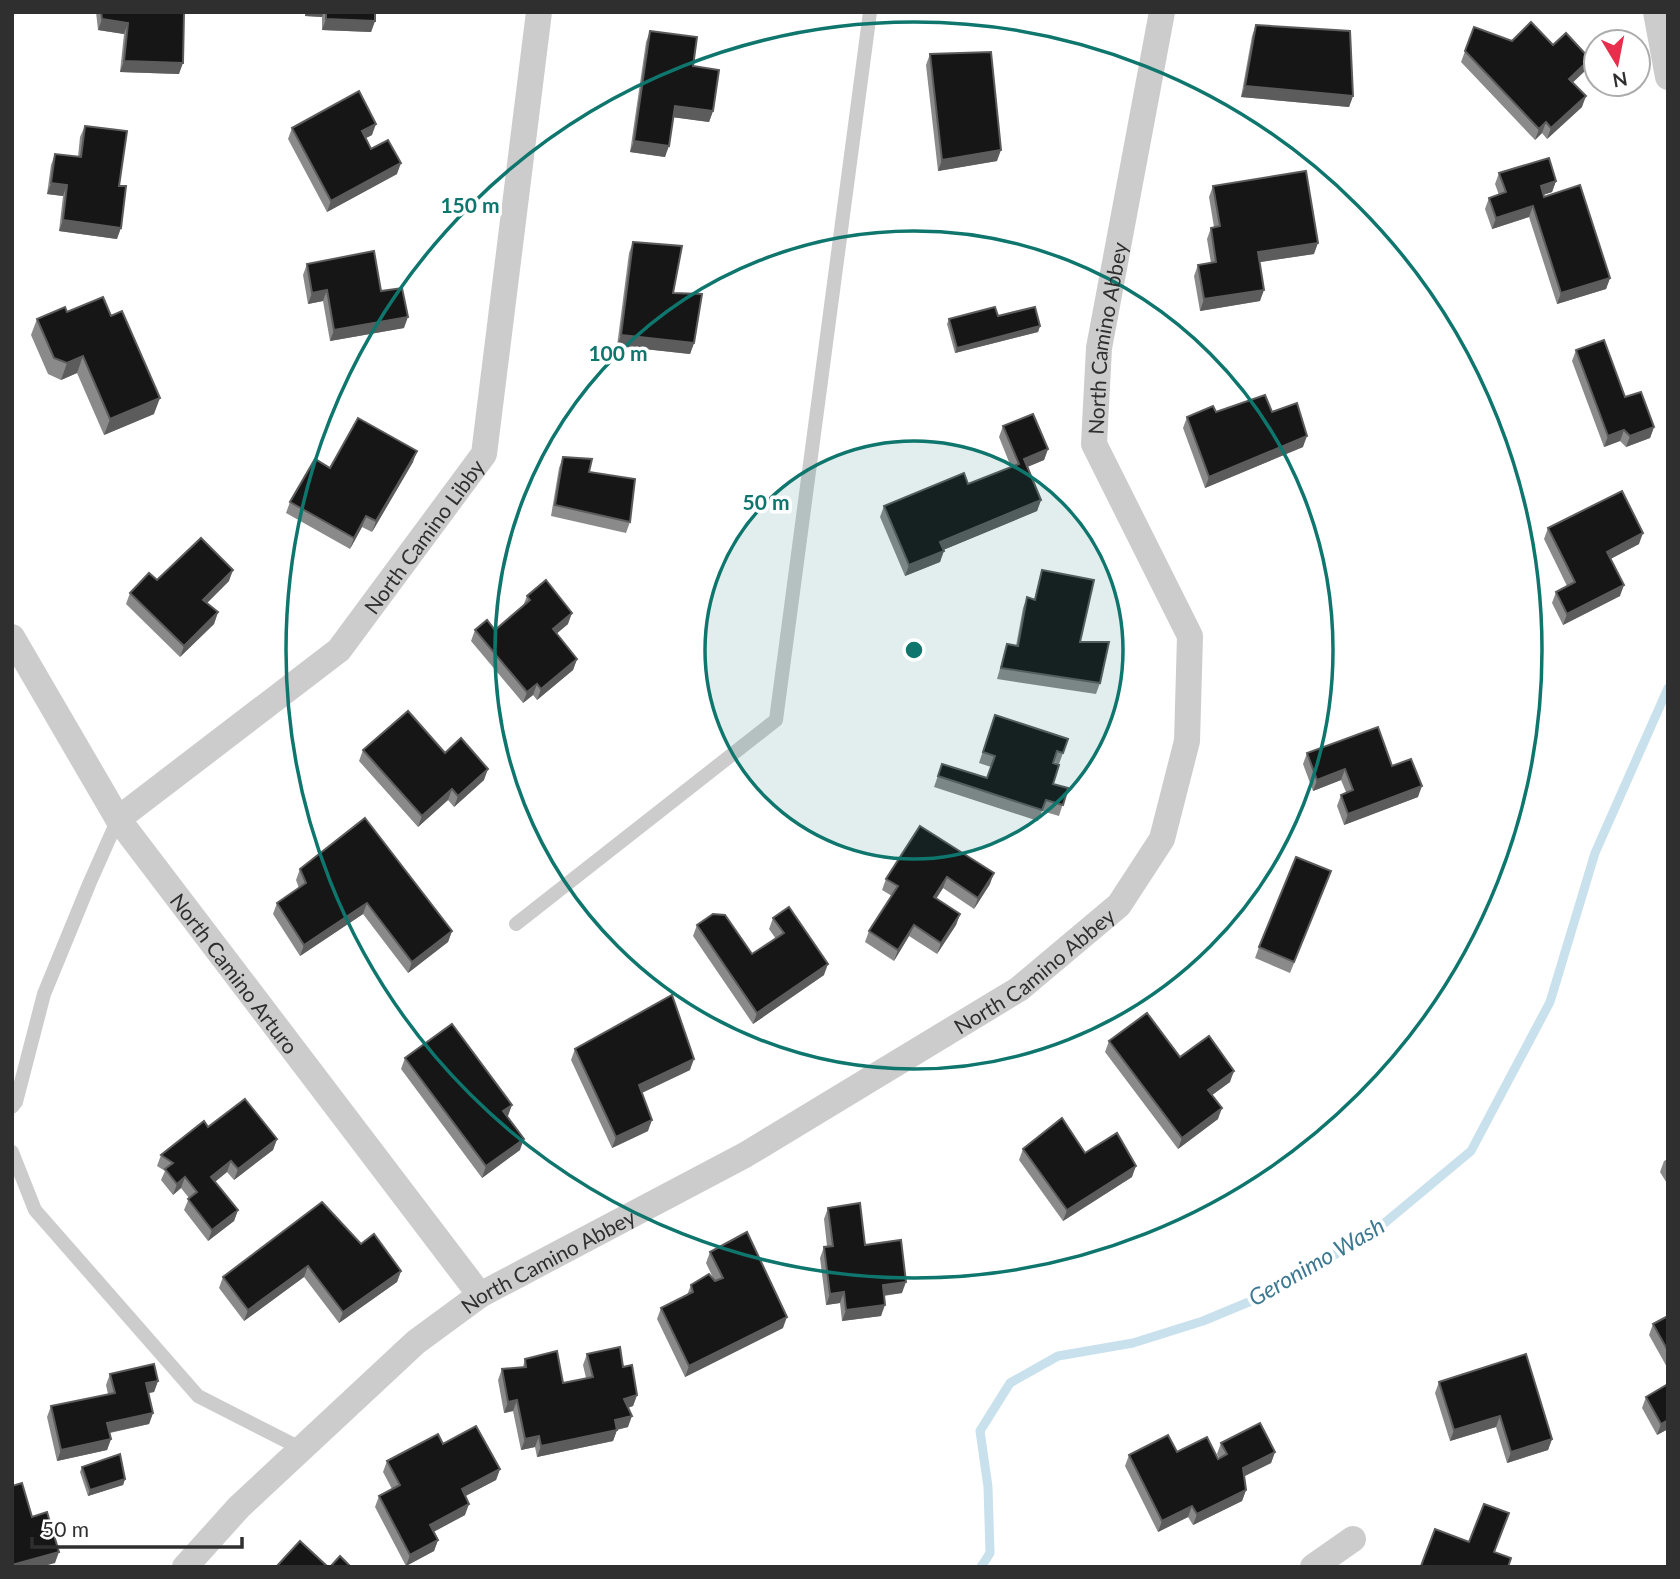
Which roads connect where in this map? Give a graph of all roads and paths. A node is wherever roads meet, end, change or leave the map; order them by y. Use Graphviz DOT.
graph roads {
  1 [pos="539,12"];
  2 [pos="870,12"];
  3 [pos="1163,12"];
  4 [pos="1656,12"];
  5 [pos="1668,77"];
  6 [pos="12,639"];
  7 [pos="118,819"];
  8 [pos="516,924"];
  9 [pos="12,1107"];
  10 [pos="12,1152"];
  11 [pos="480,1295"];
  12 [pos="302,1450"];
  13 [pos="1353,1539"];
  14 [pos="185,1567"];
  15 [pos="1313,1567"];
  1 -- 7 [label="street, North Camino Libby"];
  2 -- 8 [label="lane"];
  3 -- 11 [label="street, North Camino Abbey"];
  4 -- 5 [label="street"];
  6 -- 7 [label="street, North Camino Arturo"];
  7 -- 9 [label="lane"];
  7 -- 11 [label="street, North Camino Arturo"];
  10 -- 12 [label="lane"];
  11 -- 12 [label="street, North Camino Abbey"];
  12 -- 14 [label="street, North Camino Abbey"];
  13 -- 15 [label="street"];
}
